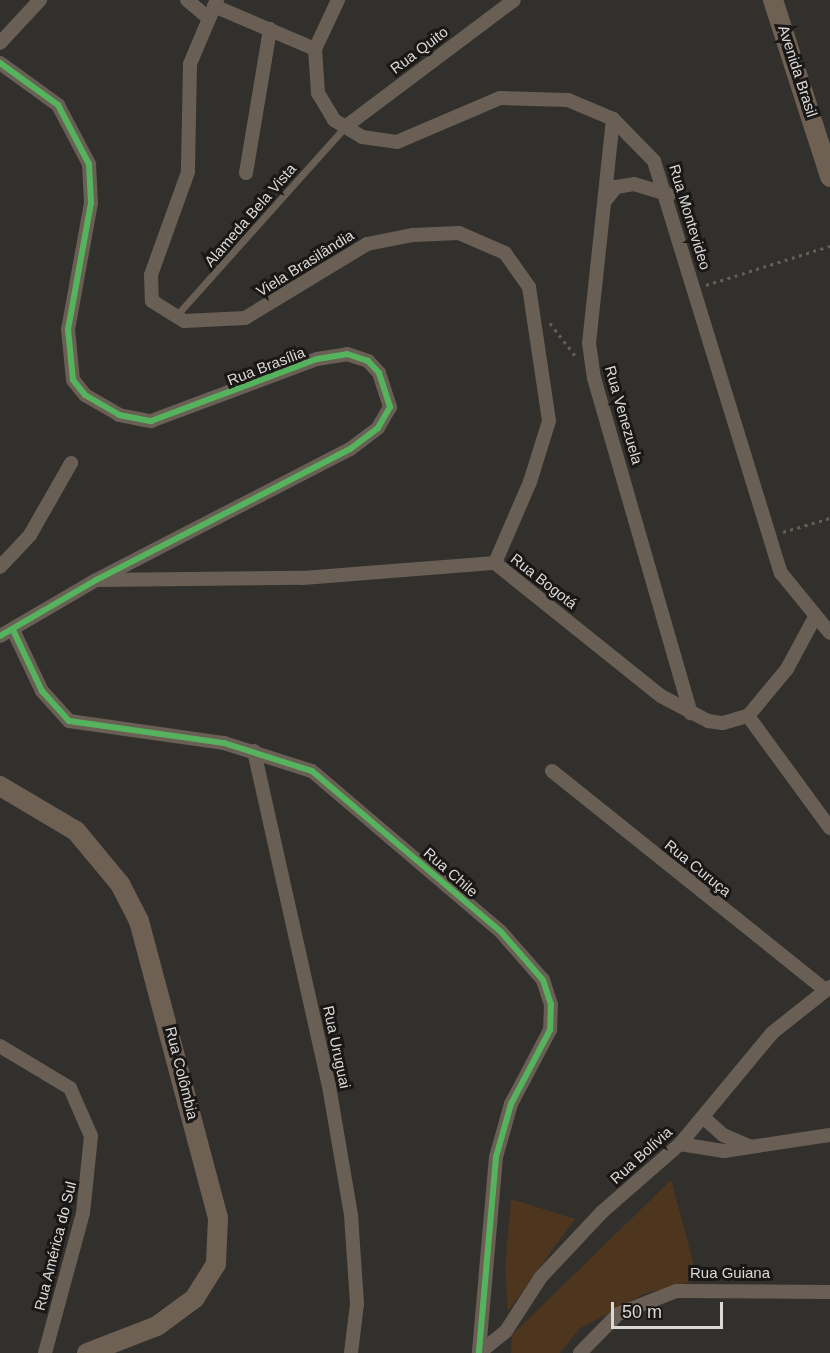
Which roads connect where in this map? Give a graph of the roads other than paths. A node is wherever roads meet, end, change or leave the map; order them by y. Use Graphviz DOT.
graph roads {
  1 [pos="40,0"];
  2 [pos="187,0"];
  3 [pos="338,0"];
  4 [pos="514,0"];
  5 [pos="773,0"];
  6 [pos="212,8"];
  7 [pos="270,29"];
  8 [pos="0,43"];
  9 [pos="315,49"];
  10 [pos="0,63"];
  11 [pos="613,119"];
  12 [pos="345,127"];
  13 [pos="246,173"];
  14 [pos="830,177"];
  15 [pos="669,195"];
  16 [pos="604,202"];
  17 [pos="174,319"];
  18 [pos="71,463"];
  19 [pos="495,563"];
  20 [pos="0,567"];
  21 [pos="96,580"];
  22 [pos="815,617"];
  23 [pos="13,630"];
  24 [pos="830,633"];
  25 [pos="0,636"];
  26 [pos="691,713"];
  27 [pos="748,716"];
  28 [pos="254,751"];
  29 [pos="552,771"];
  30 [pos="0,786"];
  31 [pos="830,828"];
  32 [pos="827,987"];
  33 [pos="0,1046"];
  34 [pos="703,1117"];
  35 [pos="830,1135"];
  36 [pos="680,1144"];
  37 [pos="751,1147"];
  38 [pos="830,1292"];
  39 [pos="45,1353"];
  40 [pos="87,1353"];
  41 [pos="351,1353"];
  42 [pos="479,1353"];
  43 [pos="580,1353"];
  1 -- 8 [label="street"];
  2 -- 6 [label="street"];
  3 -- 9 [label="street"];
  4 -- 12 [label="street, Rua Quito"];
  5 -- 14 [label="street, Avenida Brasil"];
  6 -- 7 [label="street"];
  6 -- 17 [label="street"];
  7 -- 9 [label="street"];
  7 -- 13 [label="street"];
  9 -- 12 [label="street, Rua Montevideo"];
  10 -- 21 [label="street, Rua Brasília"];
  11 -- 12 [label="street, Rua Montevideo"];
  11 -- 15 [label="street, Rua Montevideo"];
  11 -- 16 [label="street, Rua Venezuela"];
  12 -- 17 [label="lane, Alameda Bela Vista"];
  15 -- 16 [label="street"];
  15 -- 22 [label="street, Rua Montevideo"];
  16 -- 26 [label="street, Rua Venezuela"];
  17 -- 19 [label="street, Viela Brasilândia"];
  18 -- 20 [label="street"];
  19 -- 21 [label="street, Rua Bogotá"];
  19 -- 26 [label="street, Rua Bogotá"];
  21 -- 23 [label="street, Rua Brasília"];
  22 -- 24 [label="street, Rua Montevideo"];
  22 -- 27 [label="street"];
  23 -- 25 [label="street, Rua Brasília"];
  23 -- 28 [label="street, Rua Chile"];
  26 -- 27 [label="street, Rua Bogotá"];
  27 -- 31 [label="street"];
  28 -- 41 [label="street, Rua Uruguai"];
  28 -- 42 [label="street, Rua Chile"];
  29 -- 32 [label="street, Rua Curuça"];
  30 -- 40 [label="street, Rua Colômbia"];
  32 -- 34 [label="street, Rua Bolívia"];
  33 -- 39 [label="street, Rua América do Sul"];
  34 -- 36 [label="street, Rua Bolívia"];
  34 -- 37 [label="street"];
  35 -- 37 [label="street"];
  36 -- 37 [label="street"];
  36 -- 42 [label="street, Rua Bolívia"];
  38 -- 43 [label="street, Rua Guiana"];
}
